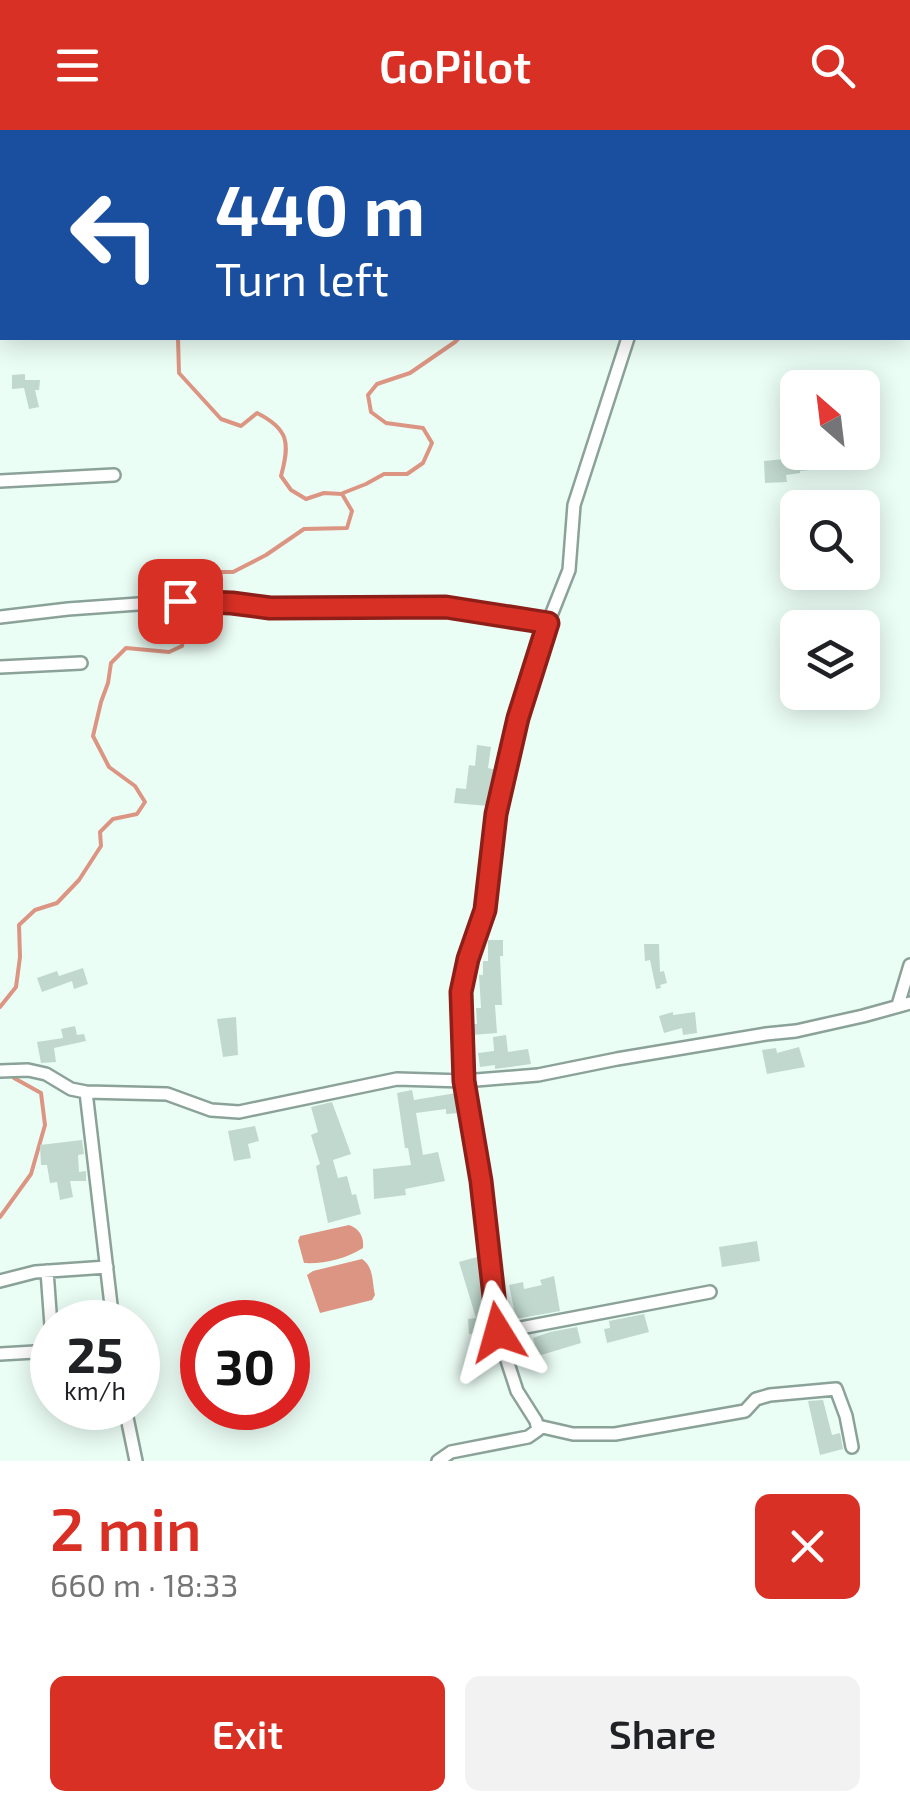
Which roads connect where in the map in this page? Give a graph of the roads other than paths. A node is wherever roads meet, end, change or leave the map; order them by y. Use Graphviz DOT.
graph roads {
  1 [pos="627,340"];
  2 [pos="114,475"];
  3 [pos="0,481"];
  4 [pos="0,617"];
  5 [pos="548,623"];
  6 [pos="81,663"];
  7 [pos="0,667"];
  8 [pos="910,965"];
  9 [pos="904,1004"];
  10 [pos="0,1071"];
  11 [pos="464,1081"];
  12 [pos="86,1092"];
  13 [pos="107,1267"];
  14 [pos="48,1271"];
  15 [pos="0,1280"];
  16 [pos="710,1292"];
  17 [pos="50,1300"];
  18 [pos="111,1300"];
  19 [pos="498,1332"];
  20 [pos="30,1352"];
  21 [pos="0,1354"];
  22 [pos="538,1426"];
  23 [pos="130,1430"];
  24 [pos="852,1448"];
  25 [pos="136,1461"];
  26 [pos="438,1461"];
  1 -- 5 [label="street"];
  2 -- 3 [label="street"];
  4 -- 5 [label="street"];
  5 -- 11 [label="street"];
  6 -- 7 [label="street"];
  8 -- 9 [label="street"];
  9 -- 11 [label="street"];
  10 -- 12 [label="street"];
  11 -- 12 [label="street"];
  11 -- 19 [label="street"];
  12 -- 13 [label="street"];
  13 -- 14 [label="street"];
  13 -- 18 [label="street"];
  14 -- 15 [label="street"];
  14 -- 17 [label="street"];
  16 -- 19 [label="street"];
  19 -- 22 [label="street"];
  20 -- 21 [label="street"];
  22 -- 24 [label="street"];
  22 -- 26 [label="street"];
  23 -- 25 [label="street"];
}
